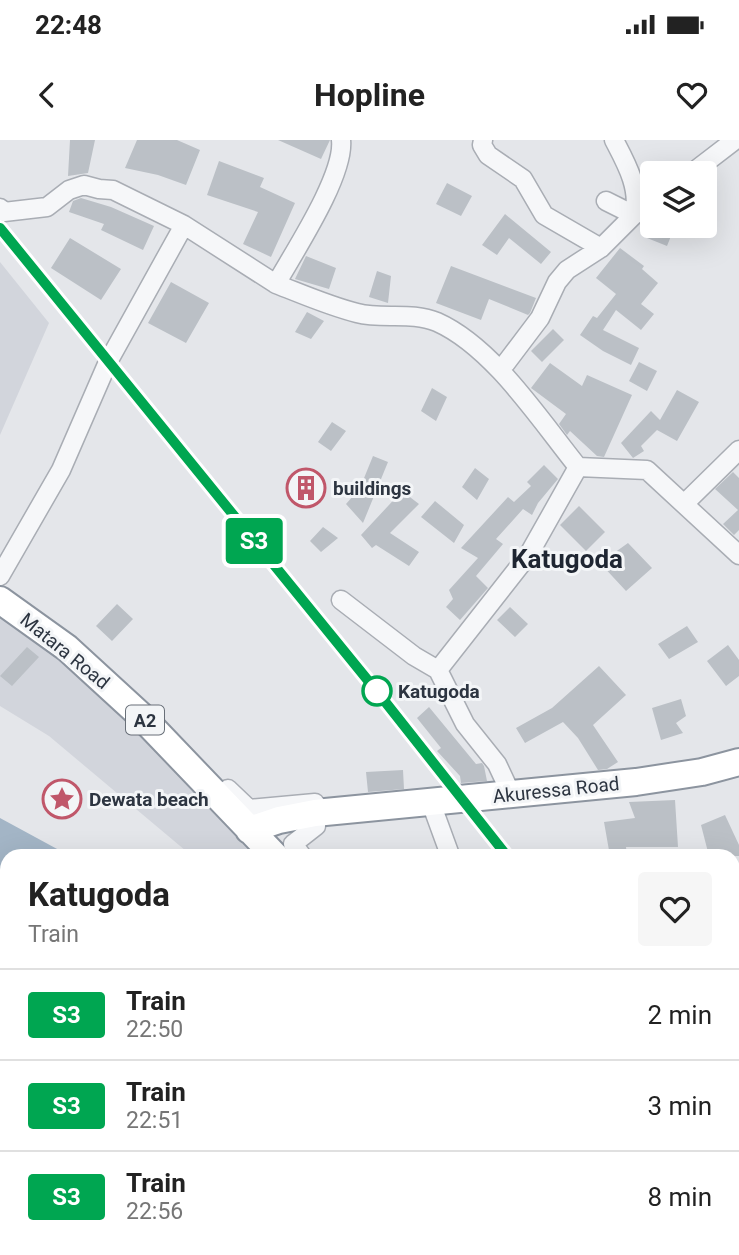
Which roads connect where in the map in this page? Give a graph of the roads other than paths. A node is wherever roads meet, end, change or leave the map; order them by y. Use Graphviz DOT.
graph roads {
  1 [pos="341,140"];
  2 [pos="483,140"];
  3 [pos="614,140"];
  4 [pos="735,140"];
  5 [pos="708,161"];
  6 [pos="606,201"];
  7 [pos="0,208"];
  8 [pos="640,211"];
  9 [pos="634,215"];
  10 [pos="184,225"];
  11 [pos="601,248"];
  12 [pos="276,284"];
  13 [pos="499,369"];
  14 [pos="739,450"];
  15 [pos="578,467"];
  16 [pos="684,504"];
  17 [pos="739,555"];
  18 [pos="0,576"];
  19 [pos="0,600"];
  20 [pos="341,600"];
  21 [pos="438,670"];
  22 [pos="139,714"];
  23 [pos="739,762"];
  24 [pos="511,794"];
  25 [pos="431,803"];
  26 [pos="315,813"];
  27 [pos="249,830"];
  28 [pos="268,849"];
  29 [pos="297,849"];
  30 [pos="448,849"];
  1 -- 12 [label="street"];
  2 -- 11 [label="street"];
  3 -- 9 [label="street"];
  4 -- 5 [label="street"];
  6 -- 9 [label="street"];
  7 -- 10 [label="street"];
  8 -- 9 [label="street"];
  9 -- 11 [label="street"];
  10 -- 12 [label="street"];
  10 -- 18 [label="street"];
  11 -- 13 [label="street"];
  12 -- 13 [label="street"];
  13 -- 15 [label="street"];
  14 -- 16 [label="street"];
  15 -- 16 [label="street"];
  15 -- 21 [label="street"];
  16 -- 17 [label="street"];
  19 -- 22 [label="highway, Matara Road / A2"];
  20 -- 21 [label="street"];
  21 -- 24 [label="street"];
  22 -- 26 [label="street"];
  22 -- 27 [label="highway, Matara Road / A2"];
  23 -- 24 [label="highway, Akuressa Road"];
  24 -- 25 [label="highway, Akuressa Road"];
  25 -- 26 [label="highway, Akuressa Road"];
  25 -- 30 [label="street"];
  26 -- 27 [label="highway, Akuressa Road"];
  26 -- 29 [label="street"];
  27 -- 28 [label="highway, Matara Road / A2"];
}
